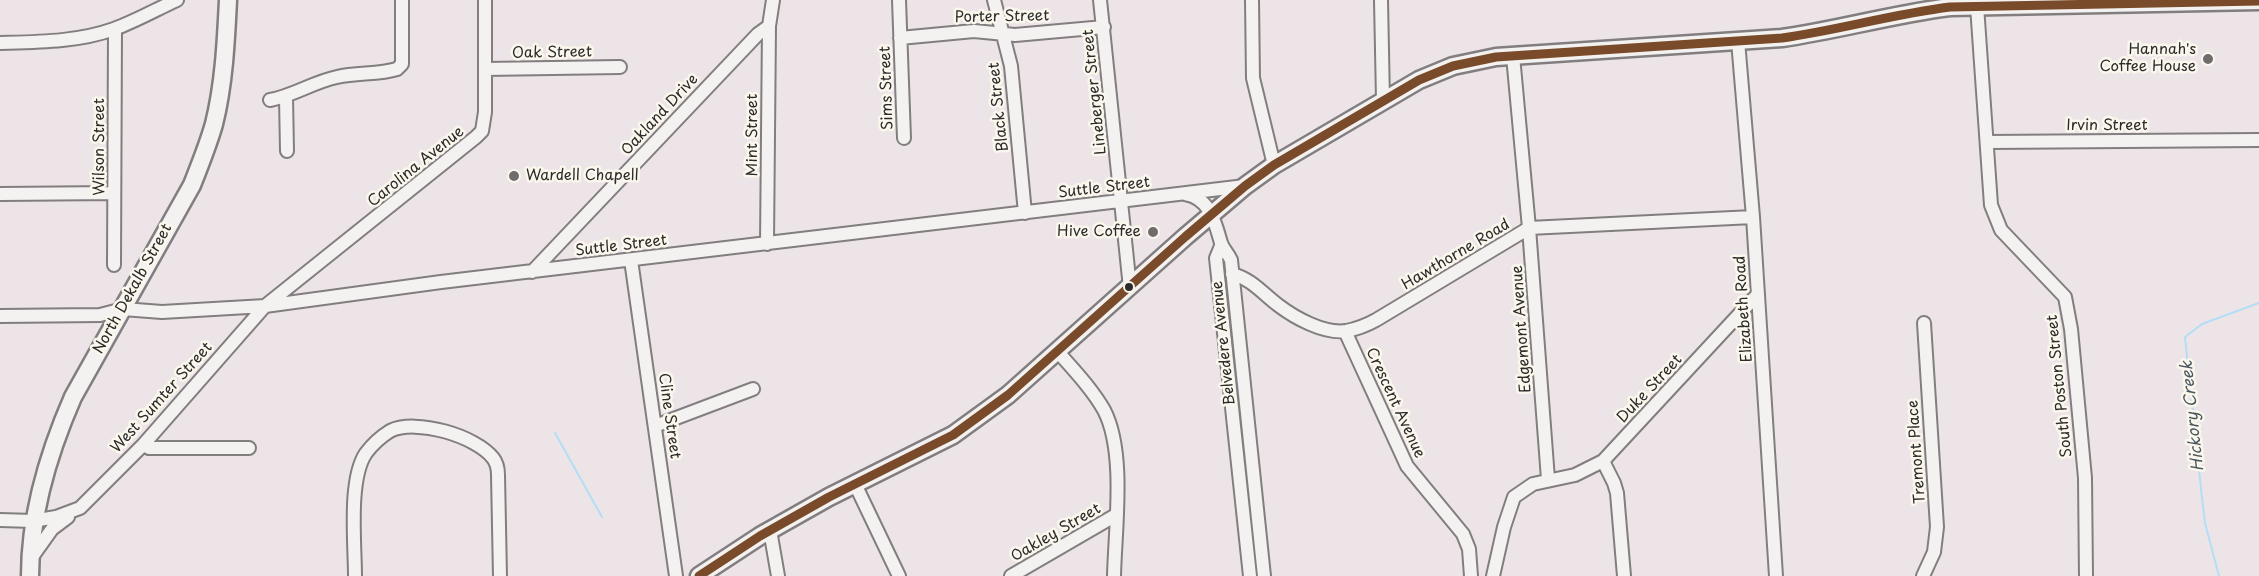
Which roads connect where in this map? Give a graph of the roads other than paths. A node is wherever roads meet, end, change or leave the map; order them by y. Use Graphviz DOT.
graph roads {
  1 [pos="177,0"];
  2 [pos="228,0"];
  3 [pos="402,0"];
  4 [pos="485,0"];
  5 [pos="773,0"];
  6 [pos="899,0"];
  7 [pos="994,0"];
  8 [pos="1100,0"];
  9 [pos="1252,0"];
  10 [pos="1381,0"];
  11 [pos="2162,1"];
  12 [pos="2259,1"];
  13 [pos="1950,4"];
  14 [pos="1977,6"];
  15 [pos="769,26"];
  16 [pos="1104,27"];
  17 [pos="115,28"];
  18 [pos="1002,34"];
  19 [pos="900,38"];
  20 [pos="1738,41"];
  21 [pos="0,43"];
  22 [pos="1513,56"];
  23 [pos="620,67"];
  24 [pos="485,69"];
  25 [pos="286,98"];
  26 [pos="270,100"];
  27 [pos="1383,100"];
  28 [pos="904,138"];
  29 [pos="2259,140"];
  30 [pos="1988,142"];
  31 [pos="287,151"];
  32 [pos="1274,165"];
  33 [pos="1245,186"];
  34 [pos="114,193"];
  35 [pos="1181,193"];
  36 [pos="0,194"];
  37 [pos="1122,201"];
  38 [pos="1025,213"];
  39 [pos="1212,214"];
  40 [pos="1753,217"];
  41 [pos="1529,228"];
  42 [pos="767,244"];
  43 [pos="1221,246"];
  44 [pos="631,260"];
  45 [pos="114,265"];
  46 [pos="532,272"];
  47 [pos="1233,274"];
  48 [pos="1130,288"];
  49 [pos="1758,294"];
  50 [pos="265,306"];
  51 [pos="123,309"];
  52 [pos="0,316"];
  53 [pos="1924,323"];
  54 [pos="1345,331"];
  55 [pos="1058,352"];
  56 [pos="753,389"];
  57 [pos="655,426"];
  58 [pos="1250,439"];
  59 [pos="1235,440"];
  60 [pos="143,445"];
  61 [pos="249,448"];
  62 [pos="1603,461"];
  63 [pos="1548,479"];
  64 [pos="855,484"];
  65 [pos="80,508"];
  66 [pos="1116,515"];
  67 [pos="0,520"];
  68 [pos="33,521"];
  69 [pos="770,530"];
  70 [pos="30,568"];
  71 [pos="356,576"];
  72 [pos="500,576"];
  73 [pos="676,576"];
  74 [pos="699,576"];
  75 [pos="778,576"];
  76 [pos="899,576"];
  77 [pos="1011,576"];
  78 [pos="1114,576"];
  79 [pos="1250,576"];
  80 [pos="1264,576"];
  81 [pos="1471,576"];
  82 [pos="1493,576"];
  83 [pos="1624,576"];
  84 [pos="1776,576"];
  85 [pos="1923,576"];
  86 [pos="2086,576"];
  1 -- 17 [label="street"];
  2 -- 51 [label="main road, North Dekalb Street"];
  3 -- 25 [label="street"];
  4 -- 24 [label="street, Carolina Avenue"];
  5 -- 15 [label="street"];
  6 -- 19 [label="street, Sims Street"];
  7 -- 18 [label="street, Black Street"];
  8 -- 16 [label="street, Lineberger Street"];
  9 -- 32 [label="street"];
  10 -- 27 [label="street"];
  11 -- 12 [label="main road"];
  11 -- 14 [label="main road"];
  13 -- 14 [label="main road"];
  13 -- 20 [label="main road"];
  14 -- 30 [label="street, South Poston Street"];
  15 -- 42 [label="street, Mint Street"];
  15 -- 46 [label="street, Oakland Drive"];
  16 -- 18 [label="street, Porter Street"];
  16 -- 37 [label="street, Lineberger Street"];
  17 -- 21 [label="street"];
  17 -- 34 [label="street, Wilson Street"];
  18 -- 19 [label="street, Porter Street"];
  18 -- 38 [label="street, Black Street"];
  19 -- 28 [label="street, Sims Street"];
  20 -- 22 [label="main road"];
  20 -- 40 [label="street, Elizabeth Road"];
  22 -- 27 [label="main road"];
  22 -- 41 [label="street, Edgemont Avenue"];
  23 -- 24 [label="street, Oak Street"];
  24 -- 50 [label="street, Carolina Avenue"];
  25 -- 26 [label="street"];
  25 -- 31 [label="street"];
  27 -- 32 [label="main road"];
  29 -- 30 [label="street, Irvin Street"];
  30 -- 86 [label="street, South Poston Street"];
  32 -- 33 [label="main road"];
  33 -- 35 [label="street, Suttle Street"];
  33 -- 39 [label="main road"];
  34 -- 36 [label="street"];
  34 -- 45 [label="street, Wilson Street"];
  35 -- 37 [label="street, Suttle Street"];
  35 -- 39 [label="street"];
  37 -- 38 [label="street, Suttle Street"];
  37 -- 48 [label="street, Lineberger Street"];
  38 -- 42 [label="street, Suttle Street"];
  39 -- 43 [label="street, Belvedere Avenue"];
  39 -- 48 [label="main road"];
  40 -- 41 [label="street, Hawthorne Road"];
  40 -- 49 [label="street, Elizabeth Road"];
  41 -- 54 [label="street, Hawthorne Road"];
  41 -- 63 [label="street, Edgemont Avenue"];
  42 -- 44 [label="street, Suttle Street"];
  43 -- 47 [label="street, Belvedere Avenue"];
  43 -- 59 [label="street, Belvedere Avenue"];
  44 -- 46 [label="street, Suttle Street"];
  44 -- 57 [label="street, Cline Street"];
  46 -- 50 [label="street, Suttle Street"];
  47 -- 54 [label="street"];
  47 -- 58 [label="street, Belvedere Avenue"];
  48 -- 55 [label="main road"];
  49 -- 62 [label="street, Duke Street"];
  49 -- 84 [label="street, Elizabeth Road"];
  50 -- 51 [label="street, Suttle Street"];
  50 -- 60 [label="street, West Sumter Street"];
  51 -- 52 [label="street, Suttle Street"];
  51 -- 68 [label="main road, North Dekalb Street"];
  53 -- 85 [label="street, Tremont Place"];
  54 -- 81 [label="street, Crescent Avenue"];
  55 -- 64 [label="main road"];
  55 -- 66 [label="street"];
  56 -- 57 [label="street"];
  57 -- 73 [label="street, Cline Street"];
  58 -- 59 [label="street"];
  58 -- 80 [label="street, Belvedere Avenue"];
  59 -- 79 [label="street, Belvedere Avenue"];
  60 -- 61 [label="street"];
  60 -- 65 [label="street, West Sumter Street"];
  62 -- 63 [label="street, Duke Street"];
  62 -- 83 [label="street"];
  63 -- 82 [label="street"];
  64 -- 69 [label="main road"];
  64 -- 76 [label="street"];
  65 -- 68 [label="street, West Sumter Street"];
  65 -- 70 [label="street, West Sumter Street"];
  66 -- 77 [label="street, Oakley Street"];
  66 -- 78 [label="street"];
  67 -- 68 [label="street, West Sumter Street"];
  68 -- 70 [label="main road, North Dekalb Street"];
  69 -- 74 [label="main road"];
  69 -- 75 [label="street"];
  71 -- 72 [label="street"];
}
